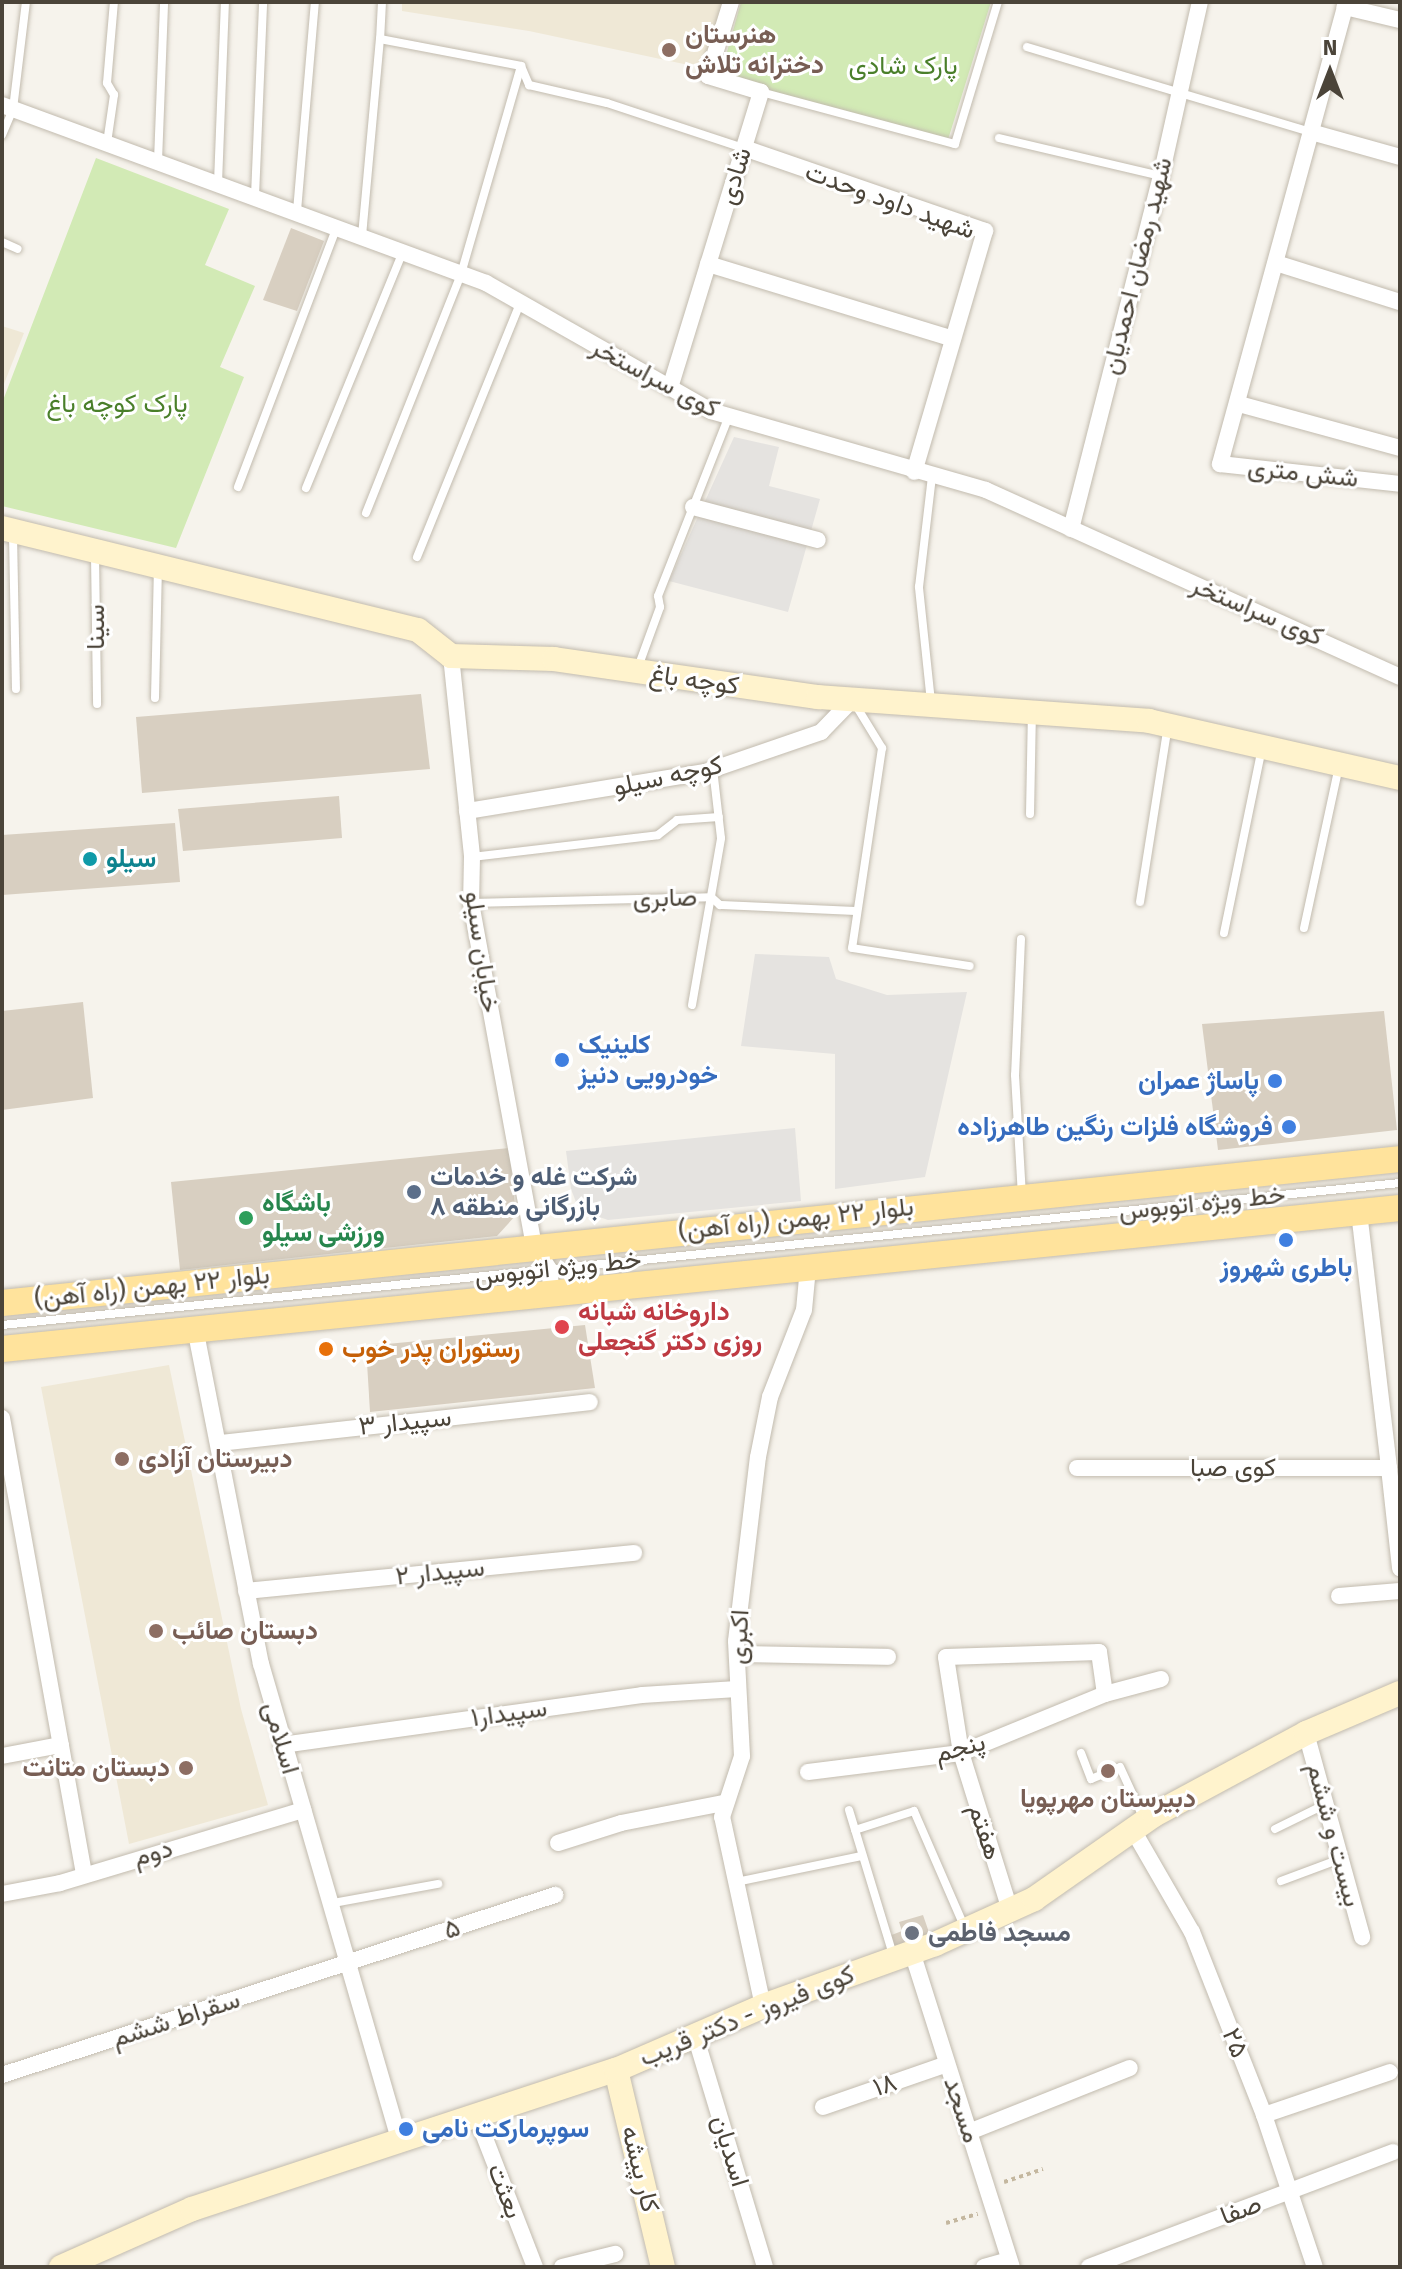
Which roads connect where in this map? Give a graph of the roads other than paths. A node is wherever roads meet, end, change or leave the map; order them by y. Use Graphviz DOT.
graph roads {
  1 [pos="26,2"];
  2 [pos="114,2"];
  3 [pos="164,2"];
  4 [pos="225,2"];
  5 [pos="263,2"];
  6 [pos="382,2"];
  7 [pos="731,2"];
  8 [pos="998,2"];
  9 [pos="1200,2"];
  10 [pos="315,3"];
  11 [pos="1400,20"];
  12 [pos="380,39"];
  13 [pos="1027,47"];
  14 [pos="521,66"];
  15 [pos="1179,88"];
  16 [pos="761,92"];
  17 [pos="7,107"];
  18 [pos="1311,132"];
  19 [pos="2,135"];
  20 [pos="999,138"];
  21 [pos="107,143"];
  22 [pos="744,148"];
  23 [pos="1400,157"];
  24 [pos="158,161"];
  25 [pos="1161,176"];
  26 [pos="218,183"];
  27 [pos="255,196"];
  28 [pos="297,211"];
  29 [pos="338,226"];
  30 [pos="362,236"];
  31 [pos="2,242"];
  32 [pos="18,249"];
  33 [pos="403,251"];
  34 [pos="1276,263"];
  35 [pos="708,264"];
  36 [pos="461,274"];
  37 [pos="1400,302"];
  38 [pos="520,303"];
  39 [pos="953,339"];
  40 [pos="670,388"];
  41 [pos="1239,404"];
  42 [pos="729,416"];
  43 [pos="1400,448"];
  44 [pos="914,472"];
  45 [pos="932,476"];
  46 [pos="1400,484"];
  47 [pos="238,487"];
  48 [pos="306,488"];
  49 [pos="693,507"];
  50 [pos="366,513"];
  51 [pos="8,529"];
  52 [pos="1071,529"];
  53 [pos="818,540"];
  54 [pos="95,550"];
  55 [pos="417,557"];
  56 [pos="158,565"];
  57 [pos="451,656"];
  58 [pos="636,672"];
  59 [pos="1400,677"];
  60 [pos="16,689"];
  61 [pos="155,698"];
  62 [pos="852,700"];
  63 [pos="97,704"];
  64 [pos="931,705"];
  65 [pos="1032,713"];
  66 [pos="1168,725"];
  67 [pos="1262,747"];
  68 [pos="1339,765"];
  69 [pos="713,769"];
  70 [pos="1400,778"];
  71 [pos="467,811"];
  72 [pos="1030,814"];
  73 [pos="719,817"];
  74 [pos="472,857"];
  75 [pos="711,897"];
  76 [pos="1140,902"];
  77 [pos="471,903"];
  78 [pos="857,911"];
  79 [pos="1304,928"];
  80 [pos="1224,933"];
  81 [pos="1021,939"];
  82 [pos="970,966"];
  83 [pos="692,1005"];
  84 [pos="1400,1159"];
  85 [pos="1400,1183"];
  86 [pos="1022,1196"];
  87 [pos="1400,1208"];
  88 [pos="1359,1212"];
  89 [pos="534,1245"];
  90 [pos="808,1268"];
  91 [pos="551,1281"];
  92 [pos="2,1303"];
  93 [pos="2,1325"];
  94 [pos="195,1328"];
  95 [pos="2,1349"];
  96 [pos="590,1402"];
  97 [pos="2,1418"];
  98 [pos="220,1443"];
  99 [pos="1077,1468"];
  100 [pos="1389,1468"];
  101 [pos="634,1553"];
  102 [pos="1400,1568"];
  103 [pos="246,1591"];
  104 [pos="1400,1591"];
  105 [pos="1339,1596"];
  106 [pos="737,1654"];
  107 [pos="888,1657"];
  108 [pos="1161,1679"];
  109 [pos="737,1689"];
  110 [pos="1400,1693"];
  111 [pos="1105,1694"];
  112 [pos="1306,1733"];
  113 [pos="61,1745"];
  114 [pos="282,1745"];
  115 [pos="961,1753"];
  116 [pos="1081,1753"];
  117 [pos="2,1756"];
  118 [pos="808,1772"];
  119 [pos="724,1803"];
  120 [pos="1326,1803"];
  121 [pos="303,1810"];
  122 [pos="849,1810"];
  123 [pos="1139,1826"];
  124 [pos="1275,1829"];
  125 [pos="855,1830"];
  126 [pos="558,1843"];
  127 [pos="862,1856"];
  128 [pos="1341,1858"];
  129 [pos="84,1872"];
  130 [pos="1281,1881"];
  131 [pos="735,1882"];
  132 [pos="438,1884"];
  133 [pos="2,1894"];
  134 [pos="555,1895"];
  135 [pos="333,1903"];
  136 [pos="1010,1910"];
  137 [pos="966,1930"];
  138 [pos="1362,1937"];
  139 [pos="903,1955"];
  140 [pos="349,1963"];
  141 [pos="763,2006"];
  142 [pos="695,2035"];
  143 [pos="947,2064"];
  144 [pos="1130,2068"];
  145 [pos="616,2070"];
  146 [pos="1390,2072"];
  147 [pos="2,2075"];
  148 [pos="823,2107"];
  149 [pos="476,2115"];
  150 [pos="1264,2115"];
  151 [pos="969,2132"];
  152 [pos="399,2140"];
  153 [pos="1393,2152"];
  154 [pos="1290,2191"];
  155 [pos="615,2254"];
  156 [pos="96,2260"];
  157 [pos="1010,2264"];
  158 [pos="61,2267"];
  159 [pos="535,2267"];
  160 [pos="562,2267"];
  161 [pos="663,2267"];
  162 [pos="765,2267"];
  163 [pos="984,2267"];
  164 [pos="1089,2267"];
  165 [pos="1315,2267"];
  1 -- 17 [label="lane"];
  2 -- 21 [label="lane"];
  3 -- 24 [label="lane"];
  4 -- 26 [label="lane"];
  5 -- 27 [label="lane"];
  6 -- 12 [label="lane"];
  7 -- 16 [label="street"];
  8 -- 16 [label="lane"];
  9 -- 15 [label="street, شهید رمضان احمدیان"];
  10 -- 28 [label="lane"];
  11 -- 18 [label="street"];
  12 -- 14 [label="lane"];
  12 -- 30 [label="lane"];
  13 -- 15 [label="lane"];
  14 -- 22 [label="lane"];
  14 -- 36 [label="lane"];
  15 -- 18 [label="lane"];
  15 -- 25 [label="street, شهید رمضان احمدیان"];
  16 -- 22 [label="street, شادی"];
  17 -- 19 [label="lane"];
  17 -- 21 [label="street, کوی سراستخر"];
  18 -- 23 [label="street"];
  18 -- 34 [label="street"];
  20 -- 25 [label="lane"];
  21 -- 24 [label="street, کوی سراستخر"];
  22 -- 35 [label="street, شادی"];
  22 -- 39 [label="street, شهید داود وحدت"];
  24 -- 26 [label="street, کوی سراستخر"];
  25 -- 52 [label="street, شهید رمضان احمدیان"];
  26 -- 27 [label="street, کوی سراستخر"];
  27 -- 28 [label="street, کوی سراستخر"];
  28 -- 29 [label="street, کوی سراستخر"];
  29 -- 30 [label="street, کوی سراستخر"];
  29 -- 47 [label="lane"];
  30 -- 33 [label="street, کوی سراستخر"];
  31 -- 32 [label="lane"];
  33 -- 36 [label="street, کوی سراستخر"];
  33 -- 48 [label="lane"];
  34 -- 37 [label="street"];
  34 -- 41 [label="street"];
  35 -- 39 [label="street"];
  35 -- 40 [label="street, شادی"];
  36 -- 38 [label="street, کوی سراستخر"];
  36 -- 50 [label="lane"];
  38 -- 40 [label="street, کوی سراستخر"];
  38 -- 55 [label="lane"];
  39 -- 44 [label="street, شهید داود وحدت"];
  40 -- 42 [label="street, کوی سراستخر"];
  41 -- 43 [label="street"];
  41 -- 46 [label="street, شش متری"];
  42 -- 44 [label="street, کوی سراستخر"];
  42 -- 49 [label="lane"];
  44 -- 45 [label="street, کوی سراستخر"];
  45 -- 52 [label="street, کوی سراستخر"];
  45 -- 64 [label="lane"];
  49 -- 53 [label="street"];
  49 -- 58 [label="lane"];
  51 -- 54 [label="main road"];
  51 -- 60 [label="lane"];
  52 -- 59 [label="street, کوی سراستخر"];
  54 -- 56 [label="main road"];
  54 -- 63 [label="lane, سینا"];
  56 -- 57 [label="main road"];
  56 -- 61 [label="lane"];
  57 -- 58 [label="main road, کوچه باغ"];
  57 -- 71 [label="street, خیابان سیلو"];
  58 -- 62 [label="main road, کوچه باغ"];
  62 -- 64 [label="main road, کوچه باغ"];
  62 -- 69 [label="street, کوچه سیلو"];
  62 -- 78 [label="lane"];
  64 -- 65 [label="main road, کوچه باغ"];
  65 -- 66 [label="main road, کوچه باغ"];
  65 -- 72 [label="lane"];
  66 -- 67 [label="main road, کوچه باغ"];
  66 -- 76 [label="lane"];
  67 -- 68 [label="main road, کوچه باغ"];
  67 -- 80 [label="lane"];
  68 -- 70 [label="main road, کوچه باغ"];
  68 -- 79 [label="lane"];
  69 -- 71 [label="street, کوچه سیلو"];
  69 -- 73 [label="lane"];
  71 -- 74 [label="street, خیابان سیلو"];
  73 -- 74 [label="lane"];
  73 -- 75 [label="lane"];
  74 -- 77 [label="street, خیابان سیلو"];
  75 -- 77 [label="lane, صابری"];
  75 -- 78 [label="lane, صابری"];
  75 -- 83 [label="lane"];
  77 -- 89 [label="street, خیابان سیلو"];
  78 -- 82 [label="lane"];
  81 -- 86 [label="lane"];
  84 -- 86 [label="main road, بلوار ۲۲ بهمن (راه آهن)"];
  85 -- 91 [label="lane, خط ویژه اتوبوس"];
  86 -- 89 [label="main road, بلوار ۲۲ بهمن (راه آهن)"];
  87 -- 88 [label="main road, بلوار ۲۲ بهمن (راه آهن)"];
  88 -- 90 [label="main road, بلوار ۲۲ بهمن (راه آهن)"];
  88 -- 100 [label="street"];
  89 -- 91 [label="street"];
  89 -- 92 [label="main road, بلوار ۲۲ بهمن (راه آهن)"];
  90 -- 91 [label="main road, بلوار ۲۲ بهمن (راه آهن)"];
  90 -- 106 [label="street, اکبری"];
  91 -- 93 [label="lane, خط ویژه اتوبوس"];
  91 -- 94 [label="main road, بلوار ۲۲ بهمن (راه آهن)"];
  94 -- 95 [label="main road, بلوار ۲۲ بهمن (راه آهن)"];
  94 -- 98 [label="street, اسلامی"];
  96 -- 98 [label="street, سپیدار ۳"];
  97 -- 113 [label="street"];
  98 -- 103 [label="street, اسلامی"];
  99 -- 100 [label="street, کوی صبا"];
  100 -- 102 [label="street"];
  101 -- 103 [label="street, سپیدار ۲"];
  103 -- 114 [label="street, اسلامی"];
  104 -- 105 [label="street"];
  106 -- 107 [label="street"];
  106 -- 109 [label="street, اکبری"];
  108 -- 111 [label="street, پنجم"];
  109 -- 114 [label="street, سپیدار۱"];
  109 -- 119 [label="street, اکبری"];
  110 -- 112 [label="main road, کوی فیروز - دکتر قریب"];
  111 -- 115 [label="street, پنجم"];
  111 -- 115 [label="street, هفتم"];
  112 -- 120 [label="street, بیست و ششم"];
  112 -- 123 [label="main road, کوی فیروز - دکتر قریب"];
  113 -- 117 [label="street"];
  113 -- 129 [label="street"];
  114 -- 121 [label="street, اسلامی"];
  115 -- 118 [label="street, پنجم"];
  115 -- 136 [label="street, هفتم"];
  116 -- 123 [label="lane"];
  119 -- 126 [label="street"];
  119 -- 131 [label="street, اکبری"];
  120 -- 124 [label="lane"];
  120 -- 128 [label="street, بیست و ششم"];
  121 -- 129 [label="street, دوم"];
  121 -- 135 [label="street, اسلامی"];
  122 -- 125 [label="lane"];
  123 -- 136 [label="main road, کوی فیروز - دکتر قریب"];
  123 -- 150 [label="street, ۲۵"];
  125 -- 127 [label="lane"];
  125 -- 137 [label="lane"];
  127 -- 131 [label="lane"];
  127 -- 139 [label="lane"];
  128 -- 130 [label="lane"];
  128 -- 138 [label="street, بیست و ششم"];
  129 -- 133 [label="street, دوم"];
  131 -- 141 [label="street, اکبری"];
  132 -- 135 [label="lane"];
  134 -- 140 [label="street, ۵"];
  135 -- 140 [label="street, اسلامی"];
  136 -- 137 [label="main road, کوی فیروز - دکتر قریب"];
  137 -- 139 [label="main road, کوی فیروز - دکتر قریب"];
  139 -- 141 [label="main road, کوی فیروز - دکتر قریب"];
  139 -- 143 [label="street, مسجد"];
  140 -- 147 [label="street, سقراط ششم"];
  140 -- 152 [label="street, اسلامی"];
  141 -- 142 [label="main road, کوی فیروز - دکتر قریب"];
  142 -- 145 [label="main road, کوی فیروز - دکتر قریب"];
  142 -- 162 [label="street, اسدیان"];
  143 -- 148 [label="street, ۱۸"];
  143 -- 151 [label="street, مسجد"];
  144 -- 151 [label="street"];
  145 -- 149 [label="main road, کوی فیروز - دکتر قریب"];
  145 -- 161 [label="main road, کار پیشه"];
  146 -- 150 [label="street"];
  149 -- 152 [label="main road, کوی فیروز - دکتر قریب"];
  149 -- 159 [label="street, بعثت"];
  150 -- 154 [label="street, ۲۵"];
  151 -- 157 [label="street, مسجد"];
  152 -- 156 [label="main road, کوی فیروز - دکتر قریب"];
  153 -- 154 [label="street, صفا"];
  154 -- 164 [label="street, صفا"];
  154 -- 165 [label="street, ۲۵"];
  155 -- 160 [label="street"];
  156 -- 158 [label="main road, کوی فیروز - دکتر قریب"];
  157 -- 163 [label="street"];
}
